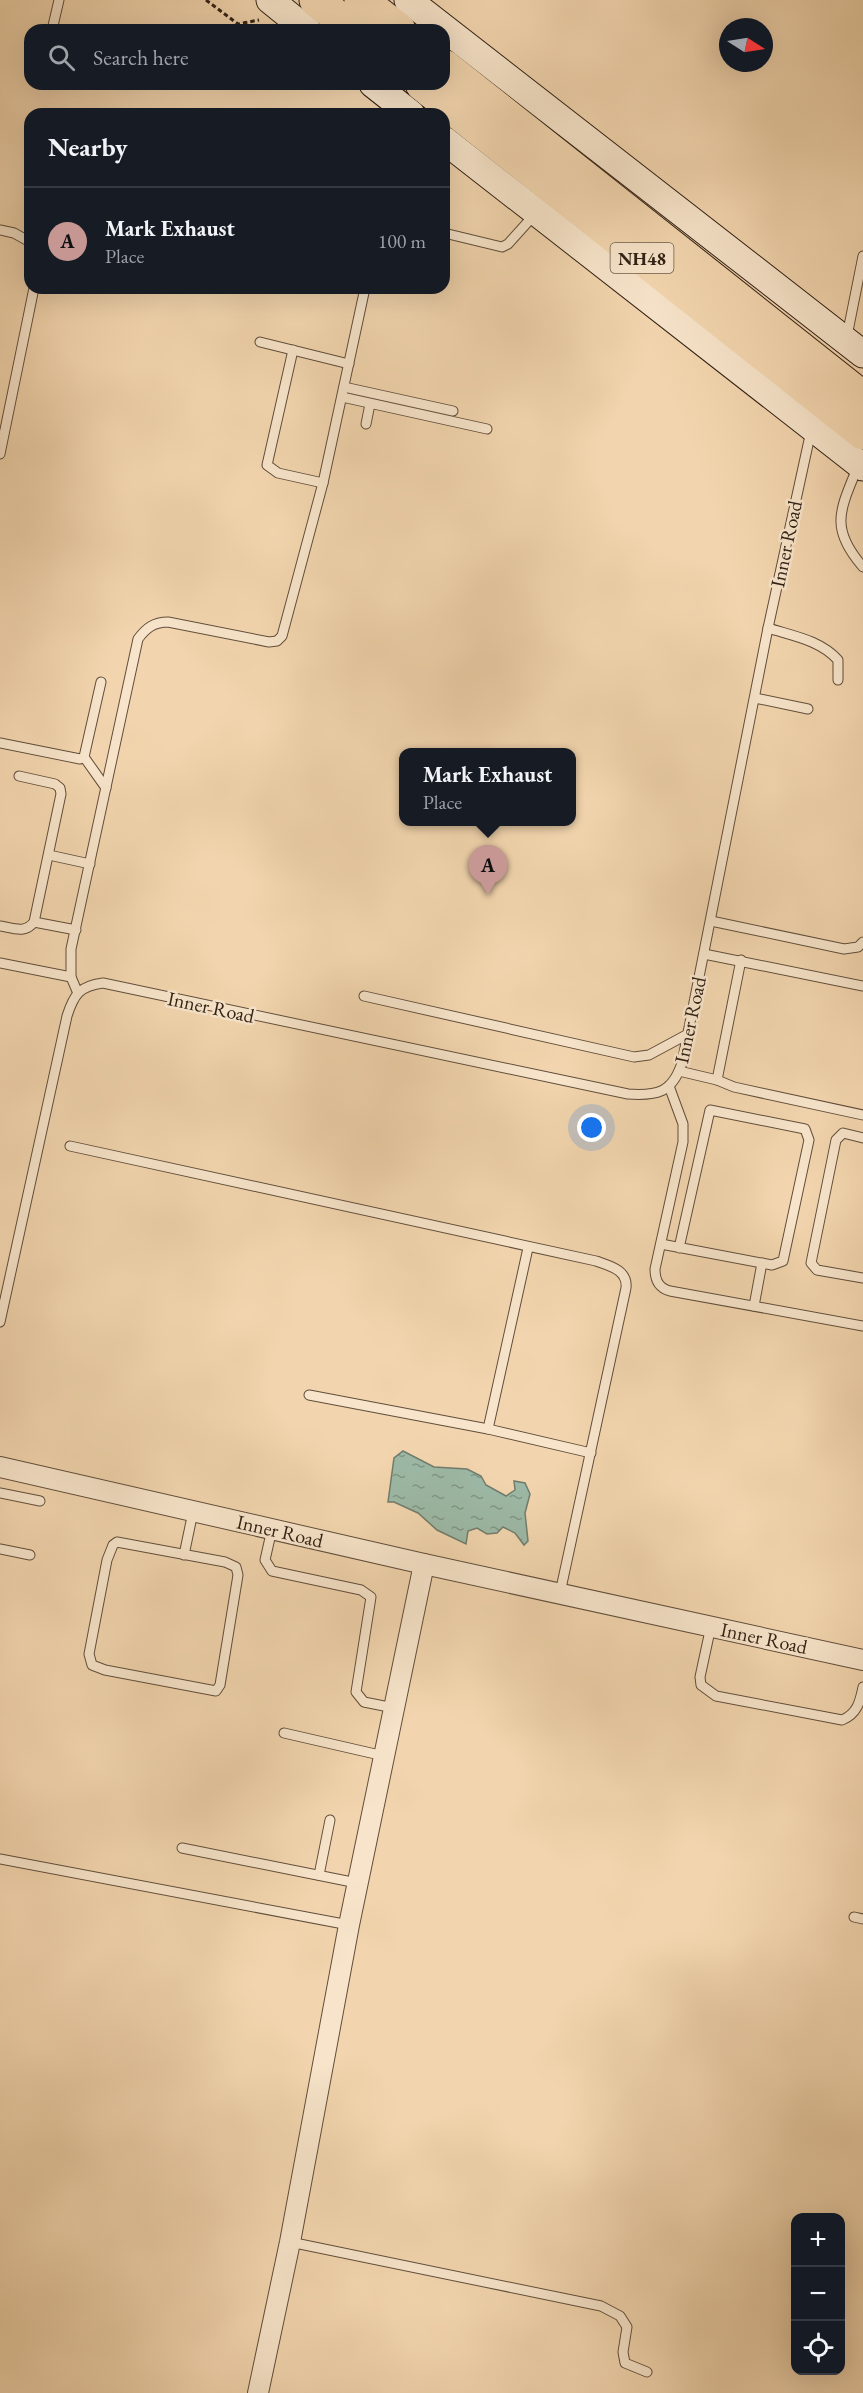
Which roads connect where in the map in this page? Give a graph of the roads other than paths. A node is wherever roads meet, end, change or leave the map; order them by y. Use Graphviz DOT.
graph roads {
  1 [pos="59,0"];
  2 [pos="361,0"];
  3 [pos="410,9"];
  4 [pos="295,11"];
  5 [pos="53,24"];
  6 [pos="335,24"];
  7 [pos="430,24"];
  8 [pos="450,39"];
  9 [pos="450,71"];
  10 [pos="383,90"];
  11 [pos="409,105"];
  12 [pos="450,137"];
  13 [pos="450,145"];
  14 [pos="537,212"];
  15 [pos="0,230"];
  16 [pos="450,234"];
  17 [pos="24,238"];
  18 [pos="863,256"];
  19 [pos="33,294"];
  20 [pos="364,294"];
  21 [pos="260,342"];
  22 [pos="855,348"];
  23 [pos="293,350"];
  24 [pos="349,364"];
  25 [pos="344,387"];
  26 [pos="342,397"];
  27 [pos="863,398"];
  28 [pos="370,404"];
  29 [pos="453,411"];
  30 [pos="366,424"];
  31 [pos="812,426"];
  32 [pos="488,429"];
  33 [pos="0,454"];
  34 [pos="862,455"];
  35 [pos="323,483"];
  36 [pos="863,567"];
  37 [pos="768,628"];
  38 [pos="838,680"];
  39 [pos="101,682"];
  40 [pos="755,698"];
  41 [pos="808,709"];
  42 [pos="0,743"];
  43 [pos="84,757"];
  44 [pos="19,777"];
  45 [pos="106,788"];
  46 [pos="48,855"];
  47 [pos="90,864"];
  48 [pos="711,921"];
  49 [pos="34,922"];
  50 [pos="0,926"];
  51 [pos="76,930"];
  52 [pos="863,942"];
  53 [pos="704,954"];
  54 [pos="741,960"];
  55 [pos="0,963"];
  56 [pos="71,976"];
  57 [pos="863,986"];
  58 [pos="77,991"];
  59 [pos="364,996"];
  60 [pos="688,1034"];
  61 [pos="680,1071"];
  62 [pos="717,1080"];
  63 [pos="669,1086"];
  64 [pos="863,1115"];
  65 [pos="863,1138"];
  66 [pos="683,1144"];
  67 [pos="70,1146"];
  68 [pos="700,1148"];
  69 [pos="661,1244"];
  70 [pos="528,1248"];
  71 [pos="679,1248"];
  72 [pos="762,1263"];
  73 [pos="863,1278"];
  74 [pos="754,1306"];
  75 [pos="0,1322"];
  76 [pos="863,1326"];
  77 [pos="309,1395"];
  78 [pos="488,1429"];
  79 [pos="591,1453"];
  80 [pos="0,1467"];
  81 [pos="0,1493"];
  82 [pos="40,1501"];
  83 [pos="193,1512"];
  84 [pos="272,1529"];
  85 [pos="0,1549"];
  86 [pos="30,1555"];
  87 [pos="184,1555"];
  88 [pos="424,1564"];
  89 [pos="561,1593"];
  90 [pos="711,1626"];
  91 [pos="863,1660"];
  92 [pos="863,1687"];
  93 [pos="394,1708"];
  94 [pos="284,1733"];
  95 [pos="384,1756"];
  96 [pos="330,1820"];
  97 [pos="182,1848"];
  98 [pos="0,1858"];
  99 [pos="319,1875"];
  100 [pos="357,1883"];
  101 [pos="349,1924"];
  102 [pos="290,2242"];
  103 [pos="647,2372"];
  104 [pos="258,2393"];
  1 -- 5 [label="lane"];
  2 -- 3 [label="highway"];
  3 -- 7 [label="main road"];
  4 -- 6 [label="highway"];
  8 -- 22 [label="main road"];
  9 -- 27 [label="highway, NH48"];
  10 -- 11 [label="main road"];
  12 -- 34 [label="highway, NH48"];
  13 -- 14 [label="main road"];
  14 -- 16 [label="lane"];
  14 -- 31 [label="main road"];
  15 -- 17 [label="lane"];
  18 -- 22 [label="lane"];
  19 -- 33 [label="lane"];
  20 -- 24 [label="lane"];
  21 -- 23 [label="lane"];
  23 -- 24 [label="lane"];
  23 -- 35 [label="lane"];
  24 -- 25 [label="lane"];
  25 -- 26 [label="lane"];
  25 -- 29 [label="lane"];
  26 -- 28 [label="lane"];
  26 -- 35 [label="lane"];
  28 -- 30 [label="lane"];
  28 -- 32 [label="lane"];
  31 -- 34 [label="main road"];
  31 -- 37 [label="lane, Inner Road"];
  34 -- 36 [label="lane"];
  35 -- 45 [label="lane"];
  37 -- 38 [label="lane"];
  37 -- 40 [label="lane, Inner Road"];
  39 -- 43 [label="lane"];
  40 -- 41 [label="lane"];
  40 -- 48 [label="lane, Inner Road"];
  42 -- 43 [label="lane"];
  43 -- 45 [label="lane"];
  44 -- 46 [label="lane"];
  45 -- 47 [label="lane"];
  46 -- 47 [label="lane"];
  46 -- 49 [label="lane"];
  47 -- 51 [label="lane"];
  48 -- 52 [label="lane"];
  48 -- 53 [label="lane, Inner Road"];
  49 -- 50 [label="lane"];
  49 -- 51 [label="lane"];
  51 -- 56 [label="lane"];
  53 -- 54 [label="lane"];
  53 -- 60 [label="lane, Inner Road"];
  54 -- 57 [label="lane"];
  54 -- 62 [label="lane"];
  55 -- 56 [label="lane"];
  56 -- 58 [label="lane"];
  58 -- 63 [label="lane, Inner Road"];
  58 -- 75 [label="lane"];
  59 -- 60 [label="lane"];
  60 -- 61 [label="lane, Inner Road"];
  61 -- 62 [label="lane"];
  61 -- 63 [label="lane, Inner Road"];
  62 -- 64 [label="lane"];
  63 -- 66 [label="lane"];
  65 -- 73 [label="lane"];
  66 -- 68 [label="lane"];
  66 -- 69 [label="lane"];
  67 -- 70 [label="lane"];
  68 -- 71 [label="lane"];
  68 -- 72 [label="lane"];
  69 -- 71 [label="lane"];
  69 -- 74 [label="lane"];
  70 -- 78 [label="lane"];
  70 -- 79 [label="lane"];
  71 -- 72 [label="lane"];
  72 -- 74 [label="lane"];
  74 -- 76 [label="lane"];
  77 -- 78 [label="lane"];
  78 -- 79 [label="lane"];
  79 -- 89 [label="lane"];
  80 -- 83 [label="street, Inner Road"];
  81 -- 82 [label="lane"];
  83 -- 84 [label="street, Inner Road"];
  83 -- 87 [label="lane"];
  84 -- 88 [label="street, Inner Road"];
  84 -- 93 [label="lane"];
  85 -- 86 [label="lane"];
  87 -- 87 [label="lane"];
  88 -- 89 [label="street, Inner Road"];
  88 -- 93 [label="street"];
  89 -- 90 [label="street, Inner Road"];
  90 -- 91 [label="street, Inner Road"];
  90 -- 92 [label="lane"];
  93 -- 95 [label="street"];
  94 -- 95 [label="lane"];
  95 -- 100 [label="street"];
  96 -- 99 [label="lane"];
  97 -- 99 [label="lane"];
  98 -- 101 [label="lane"];
  99 -- 100 [label="lane"];
  100 -- 101 [label="street"];
  101 -- 102 [label="street"];
  102 -- 103 [label="lane"];
  102 -- 104 [label="street"];
}
